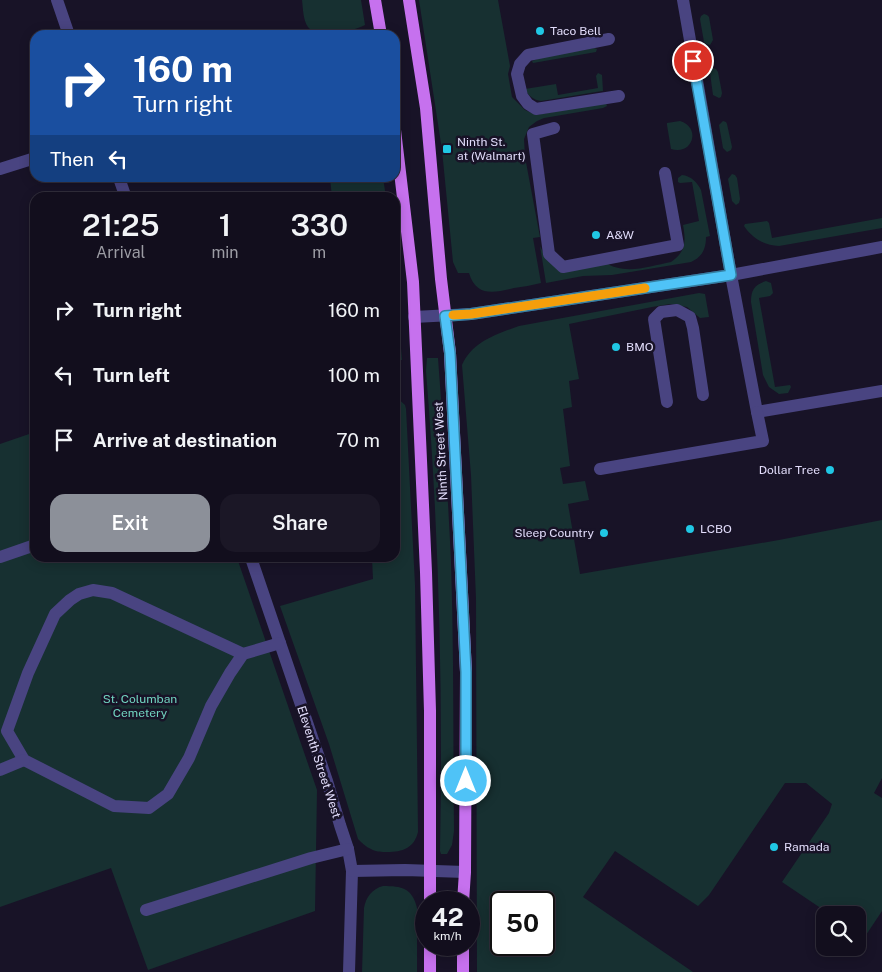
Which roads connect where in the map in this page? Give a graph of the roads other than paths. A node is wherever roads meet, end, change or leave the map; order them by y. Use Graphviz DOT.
graph roads {
  1 [pos="57,0"];
  2 [pos="375,0"];
  3 [pos="409,0"];
  4 [pos="683,0"];
  5 [pos="67,30"];
  6 [pos="380,30"];
  7 [pos="609,39"];
  8 [pos="619,96"];
  9 [pos="554,128"];
  10 [pos="30,160"];
  11 [pos="0,169"];
  12 [pos="400,172"];
  13 [pos="665,173"];
  14 [pos="882,247"];
  15 [pos="731,275"];
  16 [pos="445,316"];
  17 [pos="414,317"];
  18 [pos="882,391"];
  19 [pos="703,395"];
  20 [pos="667,402"];
  21 [pos="757,412"];
  22 [pos="600,469"];
  23 [pos="30,547"];
  24 [pos="0,557"];
  25 [pos="252,562"];
  26 [pos="280,643"];
  27 [pos="243,654"];
  28 [pos="3,730"];
  29 [pos="24,760"];
  30 [pos="0,770"];
  31 [pos="348,849"];
  32 [pos="352,871"];
  33 [pos="430,871"];
  34 [pos="465,872"];
  35 [pos="430,891"];
  36 [pos="464,891"];
  37 [pos="146,910"];
  38 [pos="430,956"];
  39 [pos="462,956"];
  40 [pos="349,972"];
  41 [pos="430,972"];
  42 [pos="463,972"];
  1 -- 5 [label="street"];
  2 -- 6 [label="main road"];
  3 -- 16 [label="main road, Ninth Street West"];
  4 -- 15 [label="street"];
  7 -- 8 [label="street"];
  9 -- 13 [label="street"];
  10 -- 11 [label="street"];
  12 -- 17 [label="main road, Ninth Street West"];
  14 -- 15 [label="street"];
  15 -- 16 [label="street"];
  15 -- 21 [label="street"];
  16 -- 17 [label="street"];
  16 -- 34 [label="main road, Ninth Street West"];
  17 -- 33 [label="main road, Ninth Street West"];
  18 -- 21 [label="street"];
  19 -- 20 [label="street"];
  21 -- 22 [label="street"];
  23 -- 24 [label="street"];
  25 -- 26 [label="street, Eleventh Street West"];
  26 -- 27 [label="street"];
  26 -- 31 [label="street, Eleventh Street West"];
  27 -- 28 [label="street"];
  27 -- 29 [label="street"];
  28 -- 29 [label="street"];
  29 -- 30 [label="street"];
  31 -- 32 [label="street, Eleventh Street West"];
  31 -- 37 [label="street"];
  32 -- 33 [label="street"];
  32 -- 40 [label="street, Eleventh Street West"];
  33 -- 34 [label="street"];
  33 -- 35 [label="main road, Ninth Street West"];
  34 -- 36 [label="main road, Ninth Street West"];
  38 -- 41 [label="main road"];
  39 -- 42 [label="main road"];
}
